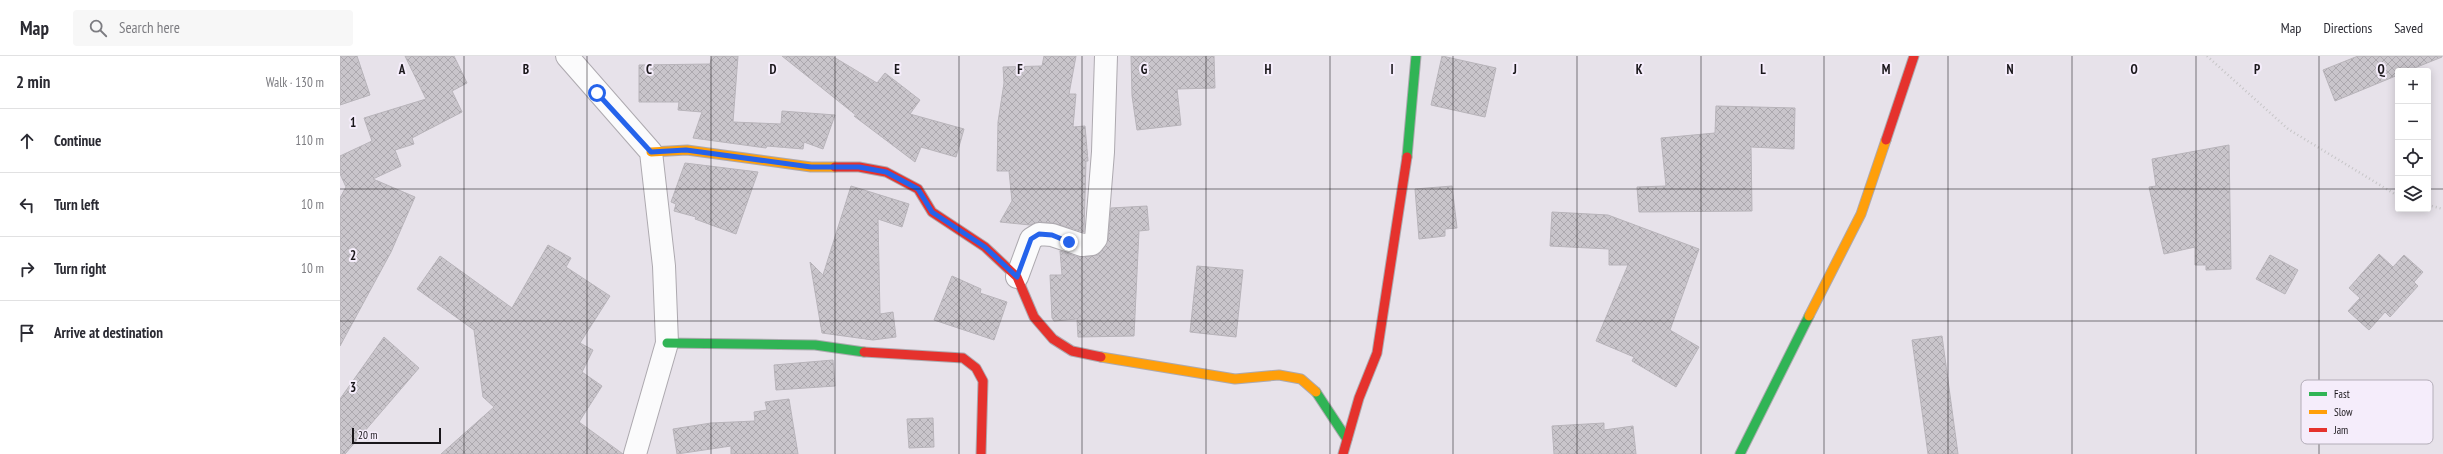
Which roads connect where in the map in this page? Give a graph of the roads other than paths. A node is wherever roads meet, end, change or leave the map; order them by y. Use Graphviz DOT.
graph roads {
  1 [pos="567,56"];
  2 [pos="1106,56"];
  3 [pos="1416,56"];
  4 [pos="1914,56"];
  5 [pos="651,152"];
  6 [pos="1017,277"];
  7 [pos="668,343"];
  8 [pos="1347,439"];
  9 [pos="635,454"];
  10 [pos="981,454"];
  11 [pos="1343,454"];
  12 [pos="1740,454"];
  1 -- 5 [label="street"];
  2 -- 6 [label="street"];
  3 -- 8 [label="street"];
  4 -- 12 [label="street"];
  5 -- 6 [label="street"];
  5 -- 7 [label="street"];
  6 -- 8 [label="street"];
  7 -- 9 [label="street"];
  7 -- 10 [label="street"];
  8 -- 11 [label="street"];
}
